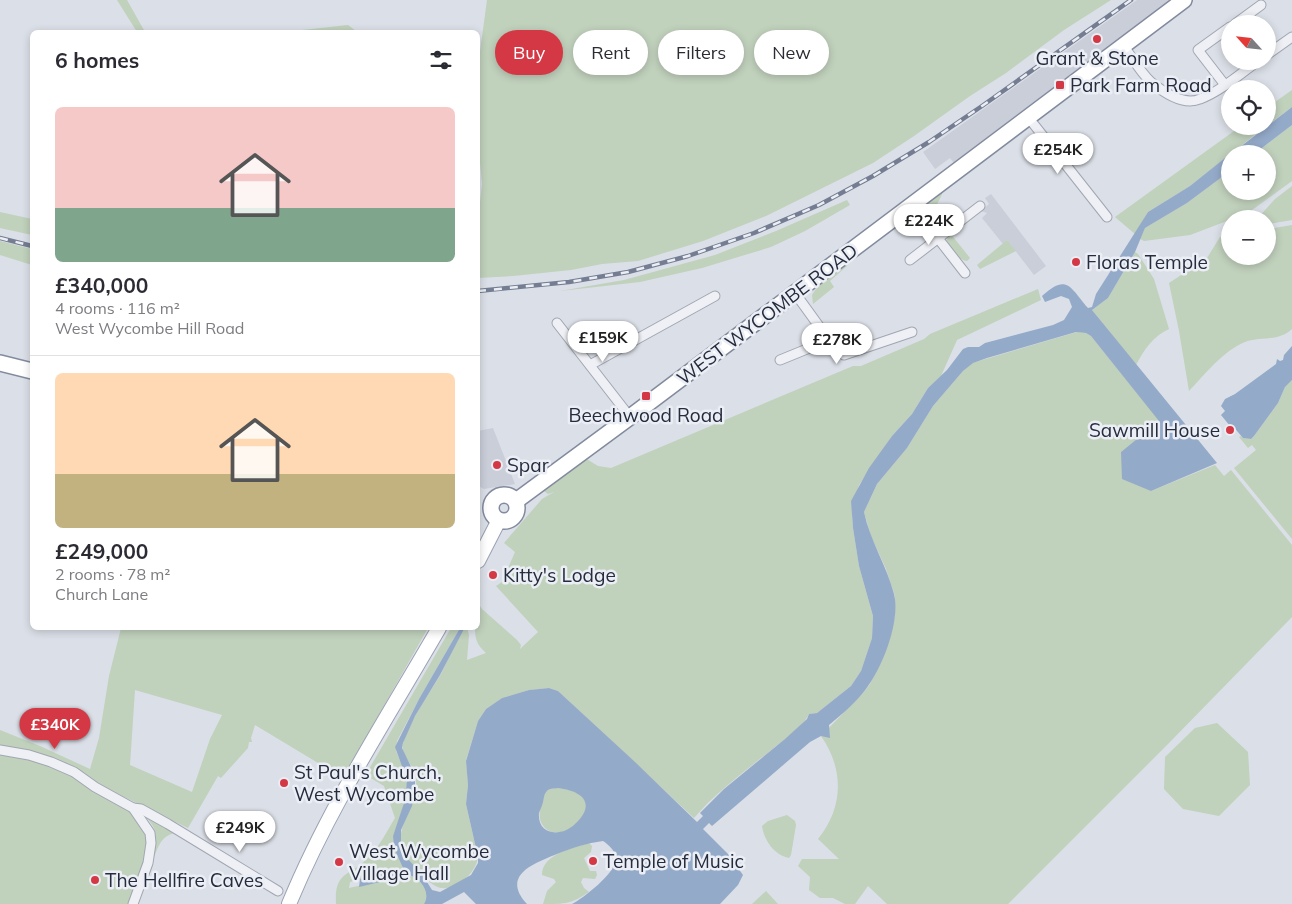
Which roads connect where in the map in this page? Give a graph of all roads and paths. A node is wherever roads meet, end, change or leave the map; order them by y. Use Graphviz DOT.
graph roads {
  1 [pos="1184,0"];
  2 [pos="1261,4"];
  3 [pos="1247,15"];
  4 [pos="1221,33"];
  5 [pos="1292,37"];
  6 [pos="1123,45"];
  7 [pos="1276,48"];
  8 [pos="1246,70"];
  9 [pos="1221,80"];
  10 [pos="1232,80"];
  11 [pos="1221,87"];
  12 [pos="1028,117"];
  13 [pos="912,205"];
  14 [pos="980,206"];
  15 [pos="1107,217"];
  16 [pos="938,238"];
  17 [pos="910,260"];
  18 [pos="965,273"];
  19 [pos="794,293"];
  20 [pos="715,296"];
  21 [pos="558,323"];
  22 [pos="912,332"];
  23 [pos="829,340"];
  24 [pos="780,360"];
  25 [pos="0,363"];
  26 [pos="590,365"];
  27 [pos="30,370"];
  28 [pos="630,417"];
  29 [pos="516,501"];
  30 [pos="484,502"];
  31 [pos="499,520"];
  32 [pos="480,557"];
  33 [pos="438,630"];
  34 [pos="0,750"];
  35 [pos="133,808"];
  36 [pos="286,897"];
  37 [pos="133,904"];
  1 -- 6 [label="highway, WEST WYCOMBE ROAD"];
  2 -- 3 [label="street"];
  4 -- 9 [label="street"];
  5 -- 7 [label="street"];
  6 -- 11 [label="street"];
  6 -- 12 [label="highway, WEST WYCOMBE ROAD"];
  8 -- 10 [label="street"];
  12 -- 13 [label="highway, WEST WYCOMBE ROAD"];
  12 -- 15 [label="street"];
  13 -- 16 [label="street"];
  13 -- 19 [label="highway, WEST WYCOMBE ROAD"];
  14 -- 16 [label="street"];
  16 -- 17 [label="street"];
  16 -- 18 [label="street"];
  19 -- 23 [label="street"];
  19 -- 28 [label="highway, WEST WYCOMBE ROAD"];
  20 -- 26 [label="street"];
  21 -- 26 [label="street"];
  22 -- 23 [label="street"];
  23 -- 24 [label="street"];
  25 -- 27 [label="highway"];
  26 -- 28 [label="street"];
  28 -- 29 [label="highway, WEST WYCOMBE ROAD"];
  29 -- 30 [label="highway"];
  29 -- 31 [label="highway"];
  30 -- 31 [label="highway"];
  31 -- 32 [label="main road"];
  33 -- 36 [label="main road"];
  34 -- 35 [label="street"];
  35 -- 36 [label="street"];
  35 -- 37 [label="street"];
}
